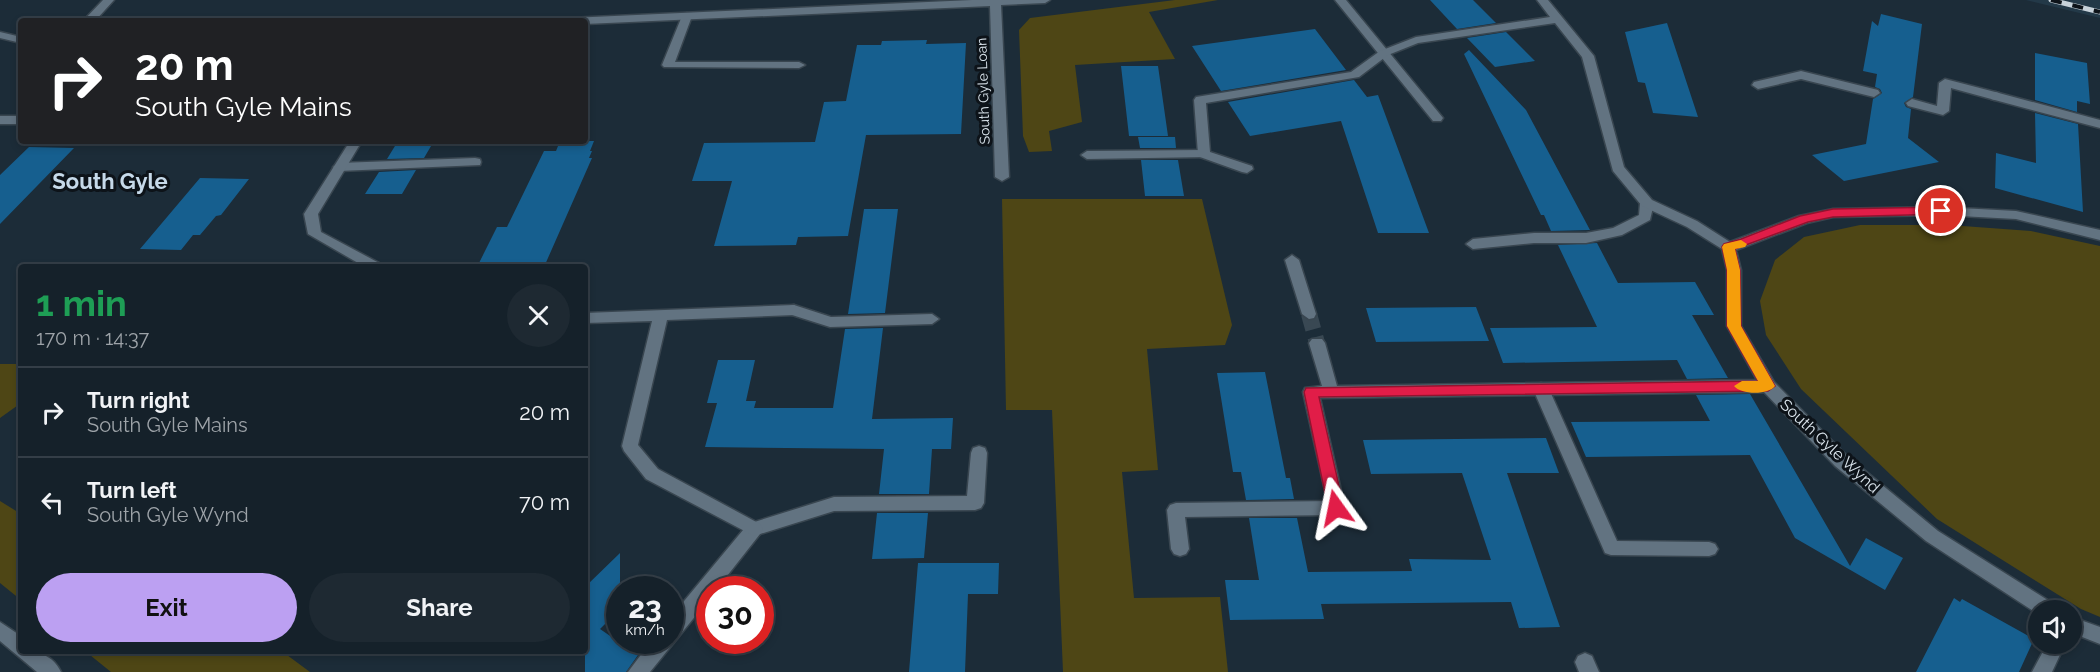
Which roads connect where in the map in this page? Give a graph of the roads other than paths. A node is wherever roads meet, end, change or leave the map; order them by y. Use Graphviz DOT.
graph roads {
  1 [pos="109,0"];
  2 [pos="1045,0"];
  3 [pos="1340,0"];
  4 [pos="1542,0"];
  5 [pos="995,3"];
  6 [pos="687,16"];
  7 [pos="92,18"];
  8 [pos="1558,19"];
  9 [pos="588,20"];
  10 [pos="0,35"];
  11 [pos="18,39"];
  12 [pos="1384,53"];
  13 [pos="799,65"];
  14 [pos="1758,85"];
  15 [pos="1874,93"];
  16 [pos="1912,103"];
  17 [pos="1437,118"];
  18 [pos="0,120"];
  19 [pos="18,120"];
  20 [pos="2100,124"];
  21 [pos="354,144"];
  22 [pos="1204,154"];
  23 [pos="1087,155"];
  24 [pos="475,162"];
  25 [pos="339,166"];
  26 [pos="1247,169"];
  27 [pos="1002,177"];
  28 [pos="1647,203"];
  29 [pos="2100,235"];
  30 [pos="1473,244"];
  31 [pos="1728,247"];
  32 [pos="1292,260"];
  33 [pos="370,264"];
  34 [pos="1309,314"];
  35 [pos="661,316"];
  36 [pos="588,318"];
  37 [pos="932,319"];
  38 [pos="1317,343"];
  39 [pos="1768,386"];
  40 [pos="1541,389"];
  41 [pos="1331,391"];
  42 [pos="979,453"];
  43 [pos="754,529"];
  44 [pos="1180,549"];
  45 [pos="1709,549"];
  46 [pos="2031,600"];
  47 [pos="684,616"];
  48 [pos="2082,629"];
  49 [pos="0,630"];
  50 [pos="2100,636"];
  51 [pos="18,645"];
  52 [pos="30,654"];
  53 [pos="653,654"];
  54 [pos="2051,654"];
  55 [pos="51,672"];
  56 [pos="638,672"];
  57 [pos="2042,672"];
  1 -- 7 [label="street"];
  2 -- 5 [label="street"];
  3 -- 12 [label="street"];
  4 -- 8 [label="street"];
  5 -- 6 [label="street"];
  5 -- 27 [label="street, South Gyle Loan"];
  6 -- 9 [label="street"];
  6 -- 13 [label="street"];
  8 -- 12 [label="street"];
  8 -- 28 [label="street"];
  10 -- 11 [label="street"];
  12 -- 17 [label="street"];
  12 -- 22 [label="street"];
  14 -- 15 [label="street"];
  16 -- 20 [label="street"];
  18 -- 19 [label="street"];
  21 -- 25 [label="street"];
  22 -- 23 [label="street"];
  22 -- 26 [label="street"];
  24 -- 25 [label="street"];
  25 -- 33 [label="street"];
  28 -- 30 [label="street"];
  28 -- 31 [label="street"];
  29 -- 31 [label="street"];
  31 -- 39 [label="street, South Gyle Wynd"];
  32 -- 34 [label="street"];
  35 -- 36 [label="street"];
  35 -- 37 [label="street"];
  35 -- 43 [label="street"];
  38 -- 41 [label="street"];
  39 -- 40 [label="street"];
  39 -- 46 [label="street, South Gyle Wynd"];
  40 -- 41 [label="street"];
  40 -- 45 [label="street"];
  41 -- 44 [label="street"];
  42 -- 43 [label="street"];
  43 -- 47 [label="street"];
  48 -- 50 [label="street"];
  49 -- 51 [label="street"];
  52 -- 55 [label="street"];
  53 -- 56 [label="street"];
  54 -- 57 [label="street"];
}
